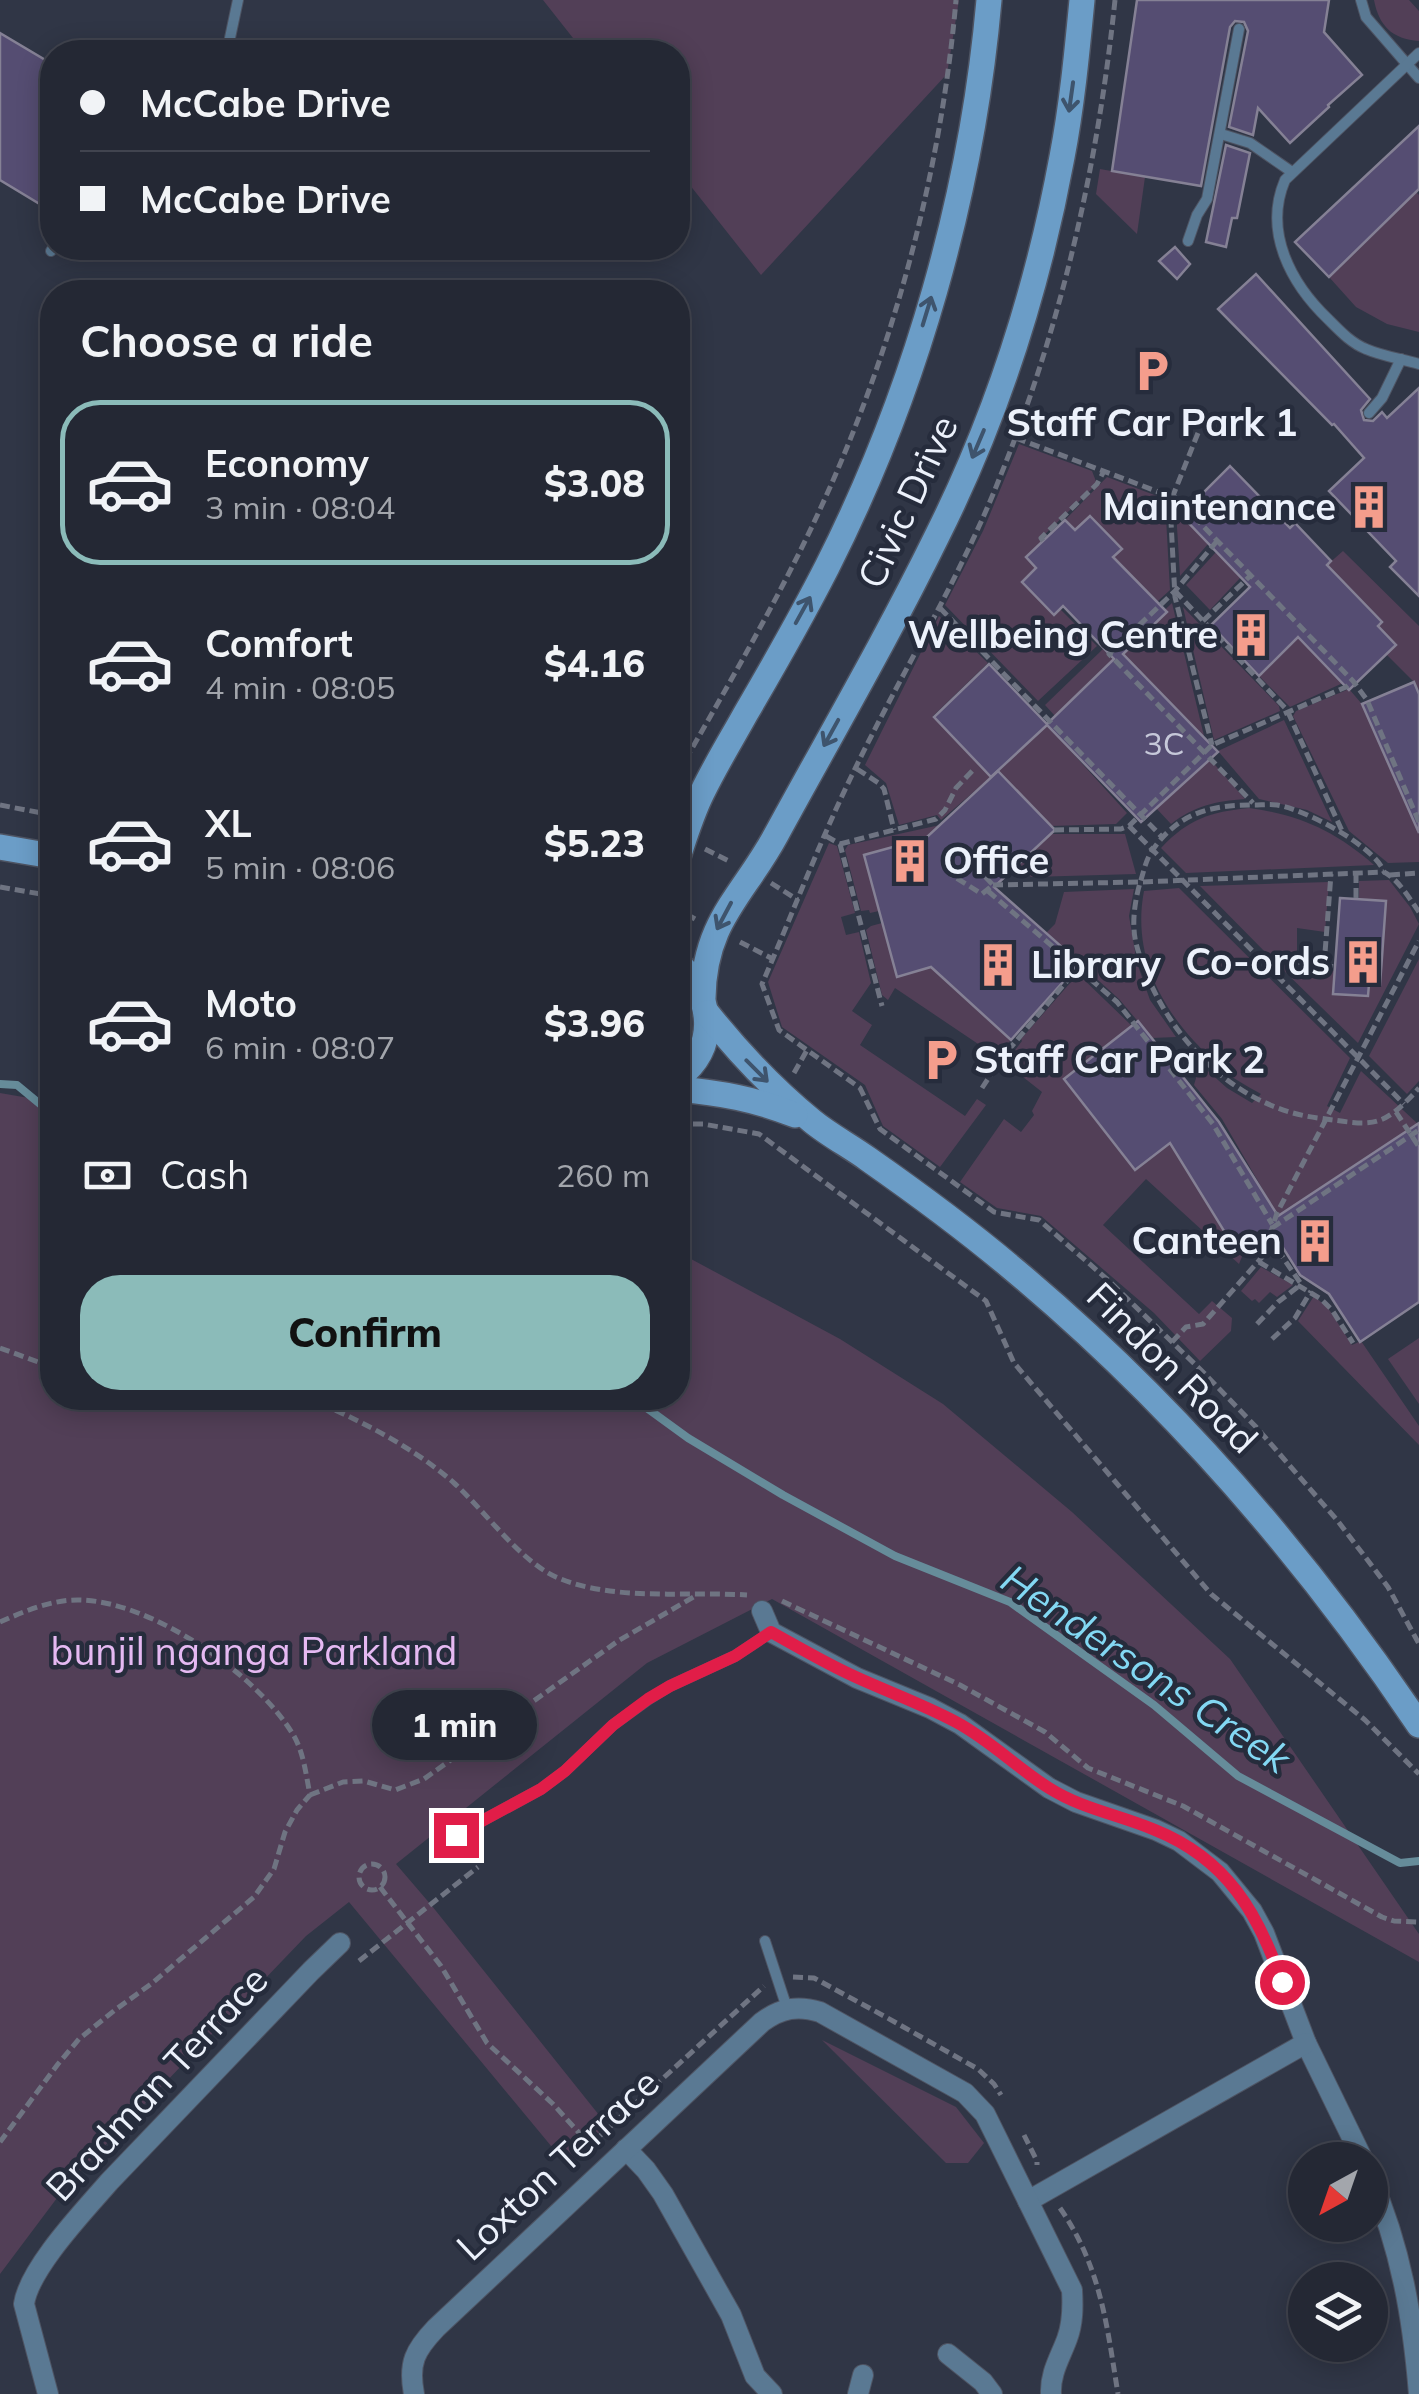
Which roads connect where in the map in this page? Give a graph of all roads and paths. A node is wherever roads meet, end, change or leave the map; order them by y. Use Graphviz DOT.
graph roads {
  1 [pos="238,0"];
  2 [pos="956,0"];
  3 [pos="989,0"];
  4 [pos="1082,0"];
  5 [pos="1115,0"];
  6 [pos="1361,0"];
  7 [pos="1239,29"];
  8 [pos="230,40"];
  9 [pos="1419,53"];
  10 [pos="1406,66"];
  11 [pos="1419,78"];
  12 [pos="1220,134"];
  13 [pos="1292,172"];
  14 [pos="1188,241"];
  15 [pos="1401,358"];
  16 [pos="1419,364"];
  17 [pos="1369,413"];
  18 [pos="1198,433"];
  19 [pos="1015,438"];
  20 [pos="1104,472"];
  21 [pos="1172,496"];
  22 [pos="1042,541"];
  23 [pos="1217,541"];
  24 [pos="1250,576"];
  25 [pos="1175,591"];
  26 [pos="940,608"];
  27 [pos="1204,621"];
  28 [pos="1352,681"];
  29 [pos="1289,713"];
  30 [pos="1212,745"];
  31 [pos="690,751"];
  32 [pos="1205,752"];
  33 [pos="856,768"];
  34 [pos="975,768"];
  35 [pos="0,805"];
  36 [pos="1256,805"];
  37 [pos="40,813"];
  38 [pos="1140,814"];
  39 [pos="1419,822"];
  40 [pos="690,825"];
  41 [pos="1129,826"];
  42 [pos="894,830"];
  43 [pos="1054,830"];
  44 [pos="1344,835"];
  45 [pos="826,836"];
  46 [pos="1162,838"];
  47 [pos="840,844"];
  48 [pos="0,847"];
  49 [pos="1152,849"];
  50 [pos="40,854"];
  51 [pos="1356,873"];
  52 [pos="1387,873"];
  53 [pos="1419,873"];
  54 [pos="1332,874"];
  55 [pos="1182,880"];
  56 [pos="1140,882"];
  57 [pos="0,887"];
  58 [pos="991,888"];
  59 [pos="40,894"];
  60 [pos="1356,899"];
  61 [pos="1419,912"];
  62 [pos="1419,941"];
  63 [pos="1264,962"];
  64 [pos="1324,966"];
  65 [pos="1335,967"];
  66 [pos="1077,968"];
  67 [pos="690,975"];
  68 [pos="705,1005"];
  69 [pos="882,1006"];
  70 [pos="1358,1058"];
  71 [pos="690,1065"];
  72 [pos="982,1088"];
  73 [pos="1419,1088"];
  74 [pos="690,1089"];
  75 [pos="1404,1104"];
  76 [pos="1396,1112"];
  77 [pos="1326,1119"];
  78 [pos="814,1123"];
  79 [pos="690,1124"];
  80 [pos="1419,1130"];
  81 [pos="1411,1136"];
  82 [pos="1419,1148"];
  83 [pos="1272,1226"];
  84 [pos="1269,1237"];
  85 [pos="1258,1262"];
  86 [pos="1301,1286"];
  87 [pos="1311,1291"];
  88 [pos="1257,1324"];
  89 [pos="1272,1339"];
  90 [pos="1172,1342"];
  91 [pos="1353,1343"];
  92 [pos="0,1348"];
  93 [pos="40,1362"];
  94 [pos="337,1410"];
  95 [pos="436,1468"];
  96 [pos="699,1594"];
  97 [pos="762,1611"];
  98 [pos="0,1622"];
  99 [pos="771,1632"];
  100 [pos="1419,1644"];
  101 [pos="1419,1725"];
  102 [pos="1419,1774"];
  103 [pos="310,1795"];
  104 [pos="456,1835"];
  105 [pos="478,1867"];
  106 [pos="380,1888"];
  107 [pos="407,1922"];
  108 [pos="765,1941"];
  109 [pos="340,1942"];
  110 [pos="358,1961"];
  111 [pos="778,1980"];
  112 [pos="787,2008"];
  113 [pos="1306,2043"];
  114 [pos="1004,2098"];
  115 [pos="1021,2130"];
  116 [pos="0,2142"];
  117 [pos="1353,2142"];
  118 [pos="626,2149"];
  119 [pos="1037,2195"];
  120 [pos="1388,2223"];
  121 [pos="948,2354"];
  122 [pos="48,2394"];
  123 [pos="414,2394"];
  124 [pos="772,2394"];
  125 [pos="992,2394"];
  126 [pos="1051,2394"];
  127 [pos="1118,2394"];
  128 [pos="1418,2394"];
  1 -- 8 [label="lane"];
  2 -- 31 [label="path"];
  40 -- 3 [label="main road, Civic Drive, one-way"];
  4 -- 68 [label="main road, Civic Drive, one-way"];
  5 -- 19 [label="path"];
  6 -- 10 [label="lane"];
  7 -- 12 [label="lane"];
  9 -- 10 [label="lane"];
  10 -- 11 [label="lane"];
  10 -- 13 [label="lane"];
  12 -- 13 [label="lane"];
  12 -- 14 [label="lane"];
  13 -- 15 [label="lane"];
  15 -- 16 [label="lane"];
  15 -- 17 [label="lane"];
  18 -- 21 [label="path"];
  19 -- 20 [label="path"];
  19 -- 26 [label="path"];
  20 -- 21 [label="path"];
  20 -- 22 [label="path"];
  21 -- 23 [label="path"];
  21 -- 25 [label="path"];
  23 -- 24 [label="path"];
  23 -- 25 [label="path"];
  24 -- 27 [label="path"];
  24 -- 28 [label="path"];
  25 -- 27 [label="path"];
  25 -- 30 [label="path"];
  25 -- 32 [label="path"];
  26 -- 33 [label="path"];
  26 -- 38 [label="path"];
  27 -- 29 [label="path"];
  28 -- 29 [label="path"];
  28 -- 39 [label="path"];
  29 -- 30 [label="path"];
  29 -- 44 [label="path"];
  30 -- 32 [label="path"];
  32 -- 36 [label="path"];
  32 -- 38 [label="path"];
  33 -- 42 [label="path"];
  33 -- 45 [label="path"];
  34 -- 42 [label="path"];
  35 -- 37 [label="path"];
  36 -- 44 [label="path"];
  36 -- 46 [label="path"];
  38 -- 41 [label="path"];
  38 -- 46 [label="path"];
  41 -- 43 [label="path"];
  41 -- 49 [label="path"];
  42 -- 47 [label="path"];
  44 -- 52 [label="path"];
  45 -- 47 [label="path"];
  45 -- 90 [label="path"];
  46 -- 49 [label="path"];
  47 -- 69 [label="path"];
  48 -- 50 [label="main road"];
  49 -- 55 [label="path"];
  49 -- 56 [label="path"];
  51 -- 52 [label="path"];
  51 -- 54 [label="path"];
  51 -- 60 [label="path"];
  52 -- 53 [label="path"];
  52 -- 61 [label="path"];
  54 -- 55 [label="path"];
  54 -- 64 [label="path"];
  55 -- 56 [label="path"];
  55 -- 63 [label="path"];
  56 -- 58 [label="path"];
  56 -- 77 [label="path"];
  57 -- 59 [label="path"];
  58 -- 58 [label="path"];
  58 -- 66 [label="path"];
  62 -- 70 [label="path"];
  63 -- 64 [label="path"];
  63 -- 70 [label="path"];
  64 -- 65 [label="path"];
  66 -- 72 [label="path"];
  66 -- 83 [label="path"];
  67 -- 68 [label="main road, Findon Road"];
  68 -- 71 [label="main road, Civic Drive"];
  68 -- 78 [label="main road, Findon Road, one-way"];
  70 -- 75 [label="path"];
  70 -- 77 [label="path"];
  73 -- 75 [label="path"];
  74 -- 78 [label="main road, Findon Road"];
  75 -- 76 [label="path"];
  76 -- 77 [label="path"];
  76 -- 81 [label="path"];
  77 -- 83 [label="path"];
  78 -- 101 [label="main road, Findon Road"];
  79 -- 102 [label="path"];
  80 -- 81 [label="path"];
  81 -- 82 [label="path"];
  81 -- 83 [label="path"];
  83 -- 84 [label="path"];
  84 -- 85 [label="path"];
  84 -- 86 [label="path"];
  85 -- 86 [label="path"];
  85 -- 90 [label="path"];
  86 -- 87 [label="path"];
  86 -- 88 [label="path"];
  87 -- 89 [label="path"];
  87 -- 91 [label="path"];
  90 -- 100 [label="path"];
  92 -- 93 [label="path"];
  94 -- 95 [label="path"];
  96 -- 103 [label="path"];
  97 -- 99 [label="street"];
  98 -- 103 [label="path"];
  99 -- 104 [label="lane"];
  99 -- 113 [label="street"];
  103 -- 116 [label="path"];
  105 -- 107 [label="path"];
  106 -- 106 [label="path"];
  106 -- 107 [label="path"];
  107 -- 110 [label="path"];
  107 -- 111 [label="path"];
  108 -- 111 [label="lane"];
  109 -- 122 [label="street, Bradman Terrace"];
  111 -- 112 [label="lane"];
  111 -- 114 [label="path"];
  112 -- 118 [label="street, Loxton Terrace"];
  112 -- 119 [label="street"];
  113 -- 117 [label="street"];
  113 -- 119 [label="street"];
  115 -- 119 [label="path"];
  118 -- 123 [label="street, Loxton Terrace"];
  118 -- 124 [label="street"];
  119 -- 126 [label="street"];
  119 -- 127 [label="path"];
  120 -- 128 [label="street"];
  121 -- 125 [label="street"];
}
